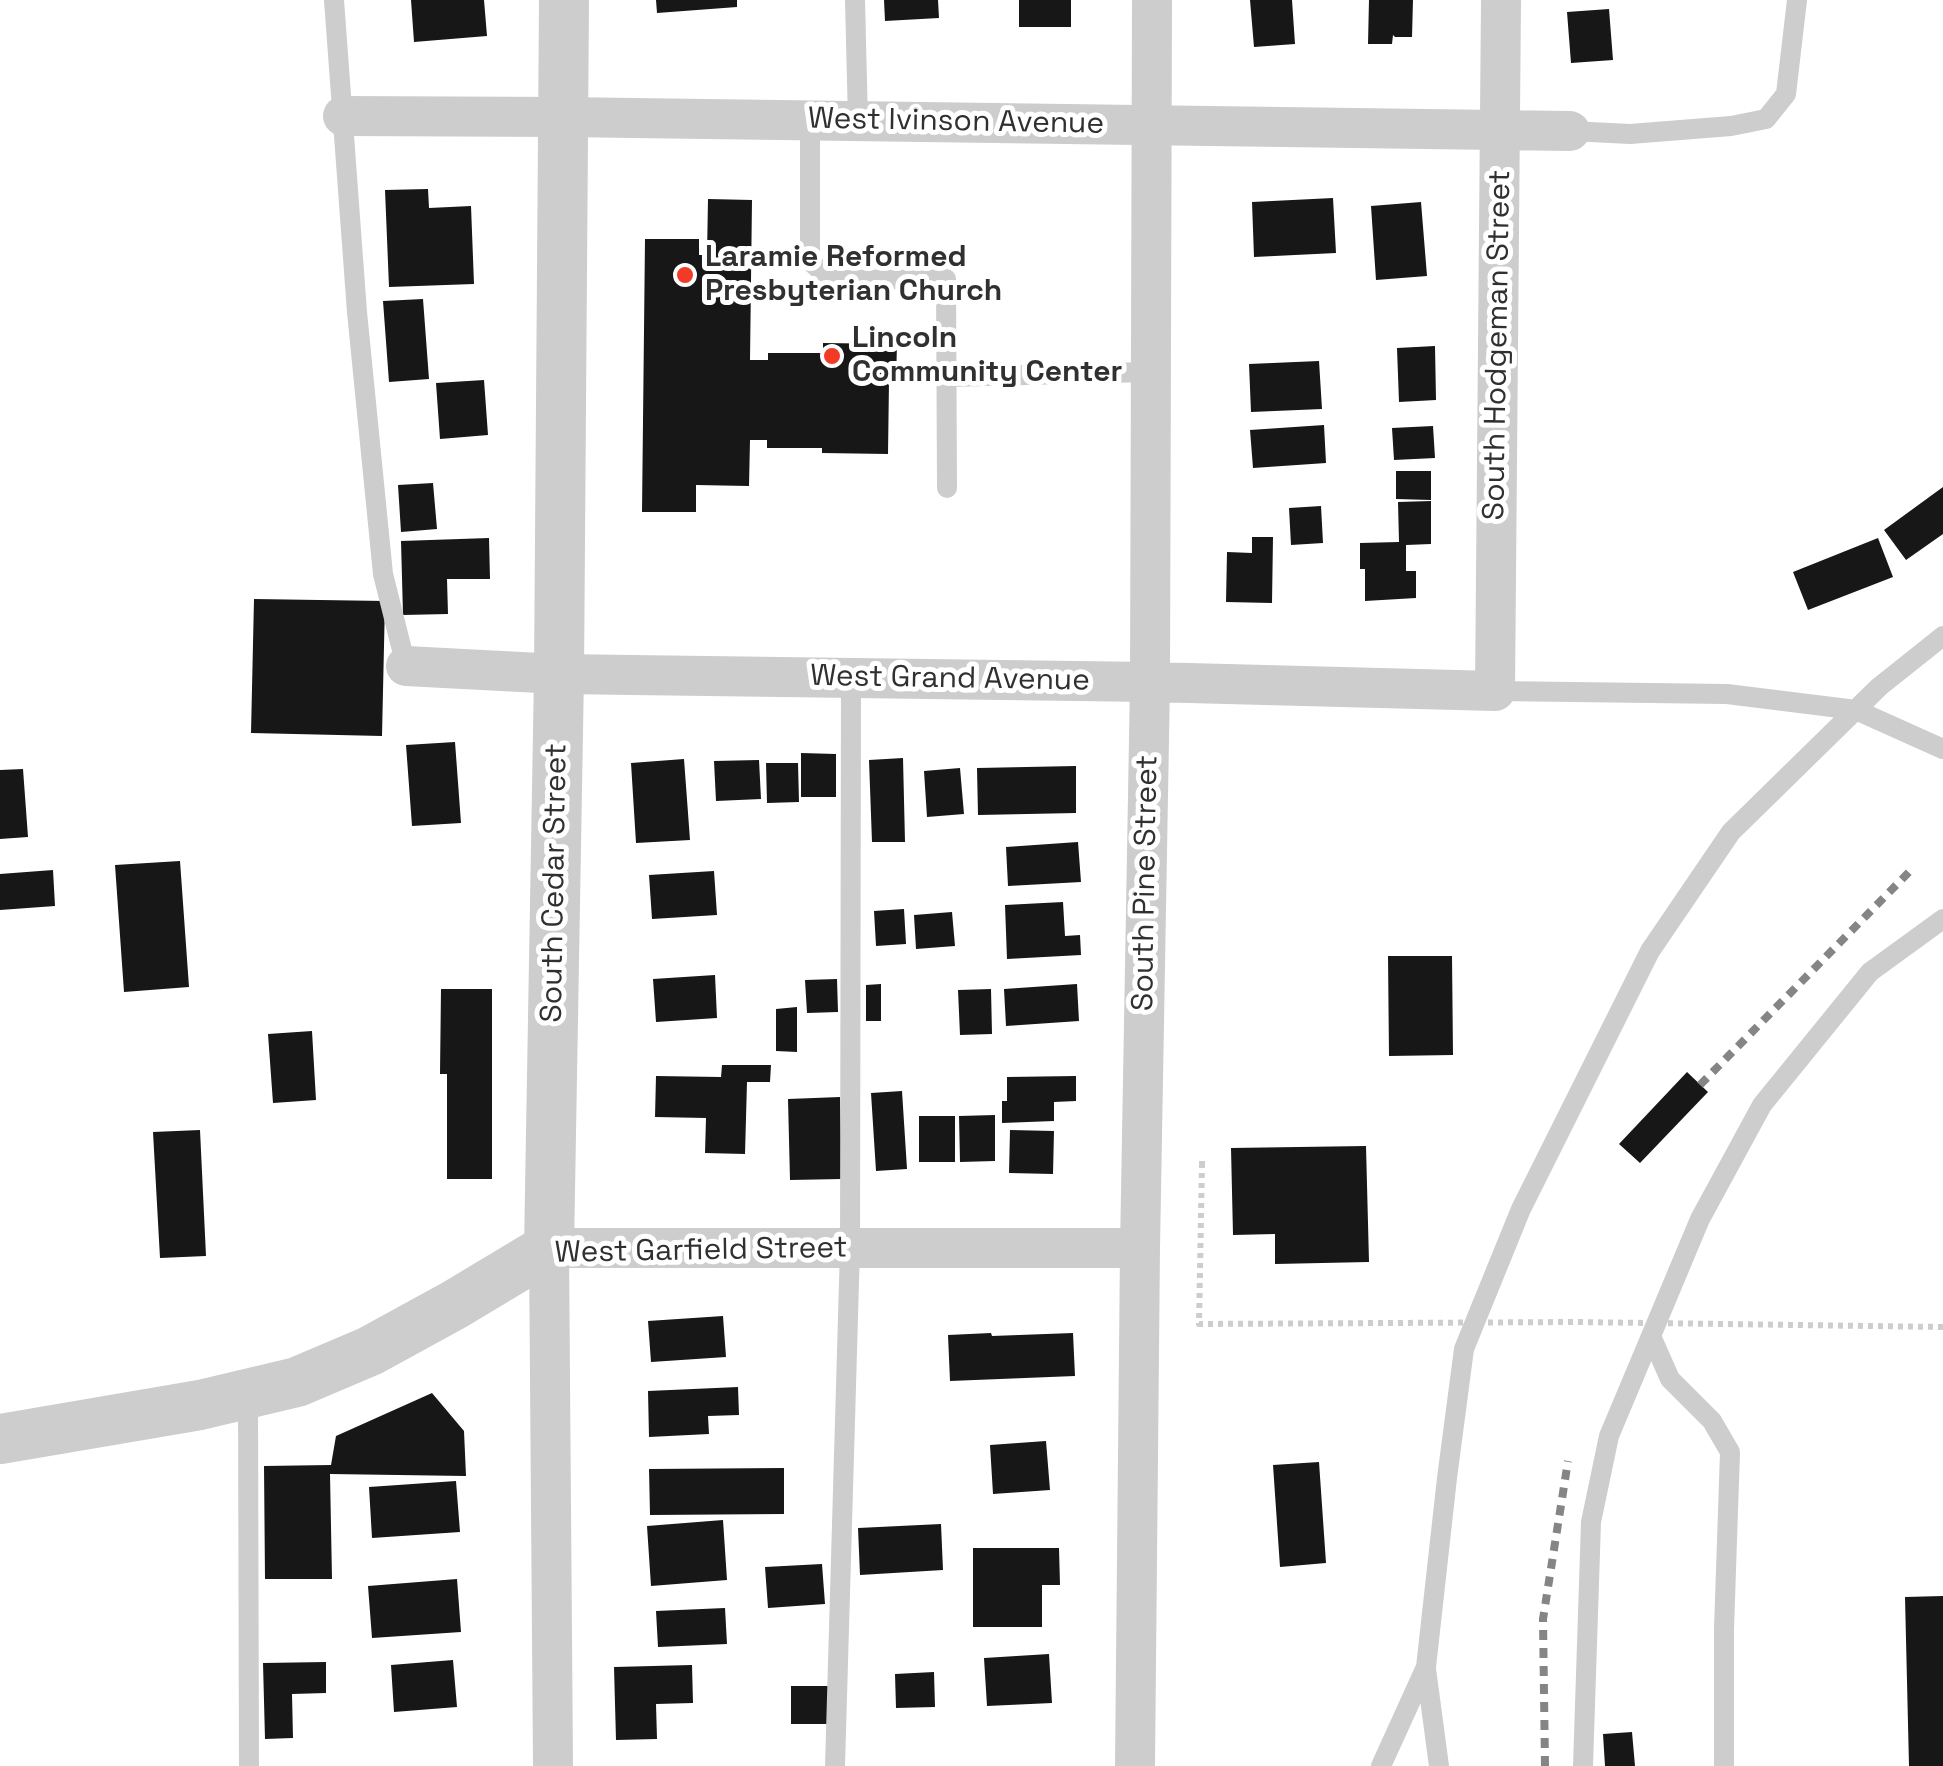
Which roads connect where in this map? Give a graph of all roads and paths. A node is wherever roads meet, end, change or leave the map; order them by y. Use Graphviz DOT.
graph roads {
  1 [pos="334,0"];
  2 [pos="564,0"];
  3 [pos="855,0"];
  4 [pos="1152,0"];
  5 [pos="1501,0"];
  6 [pos="1797,0"];
  7 [pos="343,116"];
  8 [pos="562,116"];
  9 [pos="810,120"];
  10 [pos="858,121"];
  11 [pos="1150,124"];
  12 [pos="1500,130"];
  13 [pos="1570,131"];
  14 [pos="1150,372"];
  15 [pos="946,377"];
  16 [pos="947,488"];
  17 [pos="1943,636"];
  18 [pos="406,666"];
  19 [pos="559,674"];
  20 [pos="850,678"];
  21 [pos="1150,682"];
  22 [pos="1495,691"];
  23 [pos="1856,710"];
  24 [pos="1943,749"];
  25 [pos="1943,918"];
  26 [pos="1202,1162"];
  27 [pos="549,1248"];
  28 [pos="850,1248"];
  29 [pos="1140,1248"];
  30 [pos="1943,1327"];
  31 [pos="1651,1336"];
  32 [pos="248,1394"];
  33 [pos="0,1439"];
  34 [pos="1426,1667"];
  35 [pos="249,1766"];
  36 [pos="553,1766"];
  37 [pos="836,1766"];
  38 [pos="1134,1766"];
  39 [pos="1381,1766"];
  40 [pos="1439,1766"];
  41 [pos="1583,1766"];
  42 [pos="1724,1766"];
  1 -- 7 [label="lane"];
  2 -- 8 [label="street, South Cedar Street"];
  3 -- 10 [label="lane"];
  4 -- 11 [label="street, South Pine Street"];
  5 -- 12 [label="street, South Hodgeman Street"];
  6 -- 13 [label="lane"];
  7 -- 8 [label="street, West Ivinson Avenue"];
  7 -- 18 [label="lane"];
  8 -- 9 [label="street, West Ivinson Avenue"];
  8 -- 19 [label="street, South Cedar Street"];
  9 -- 10 [label="street, West Ivinson Avenue"];
  9 -- 15 [label="lane"];
  10 -- 11 [label="street, West Ivinson Avenue"];
  11 -- 12 [label="street, West Ivinson Avenue"];
  11 -- 14 [label="street, South Pine Street"];
  12 -- 13 [label="street, West Ivinson Avenue"];
  12 -- 22 [label="street, South Hodgeman Street"];
  14 -- 15 [label="lane"];
  14 -- 21 [label="street, South Pine Street"];
  15 -- 16 [label="lane"];
  17 -- 23 [label="lane"];
  18 -- 19 [label="street, West Grand Avenue"];
  19 -- 20 [label="street, West Grand Avenue"];
  19 -- 27 [label="street, South Cedar Street"];
  20 -- 21 [label="street, West Grand Avenue"];
  20 -- 28 [label="lane"];
  21 -- 22 [label="street, West Grand Avenue"];
  21 -- 29 [label="street, South Pine Street"];
  22 -- 23 [label="lane"];
  23 -- 24 [label="lane"];
  23 -- 34 [label="lane"];
  25 -- 31 [label="lane"];
  26 -- 30 [label="path, bridge"];
  27 -- 28 [label="street, West Garfield Street"];
  27 -- 32 [label="street, West Garfield Street"];
  27 -- 36 [label="street, South Cedar Street"];
  28 -- 29 [label="street, West Garfield Street"];
  28 -- 37 [label="lane"];
  29 -- 38 [label="street, South Pine Street"];
  31 -- 41 [label="lane"];
  31 -- 42 [label="lane"];
  32 -- 33 [label="street, West Garfield Street"];
  32 -- 35 [label="lane"];
  34 -- 39 [label="lane"];
  34 -- 40 [label="lane"];
}
